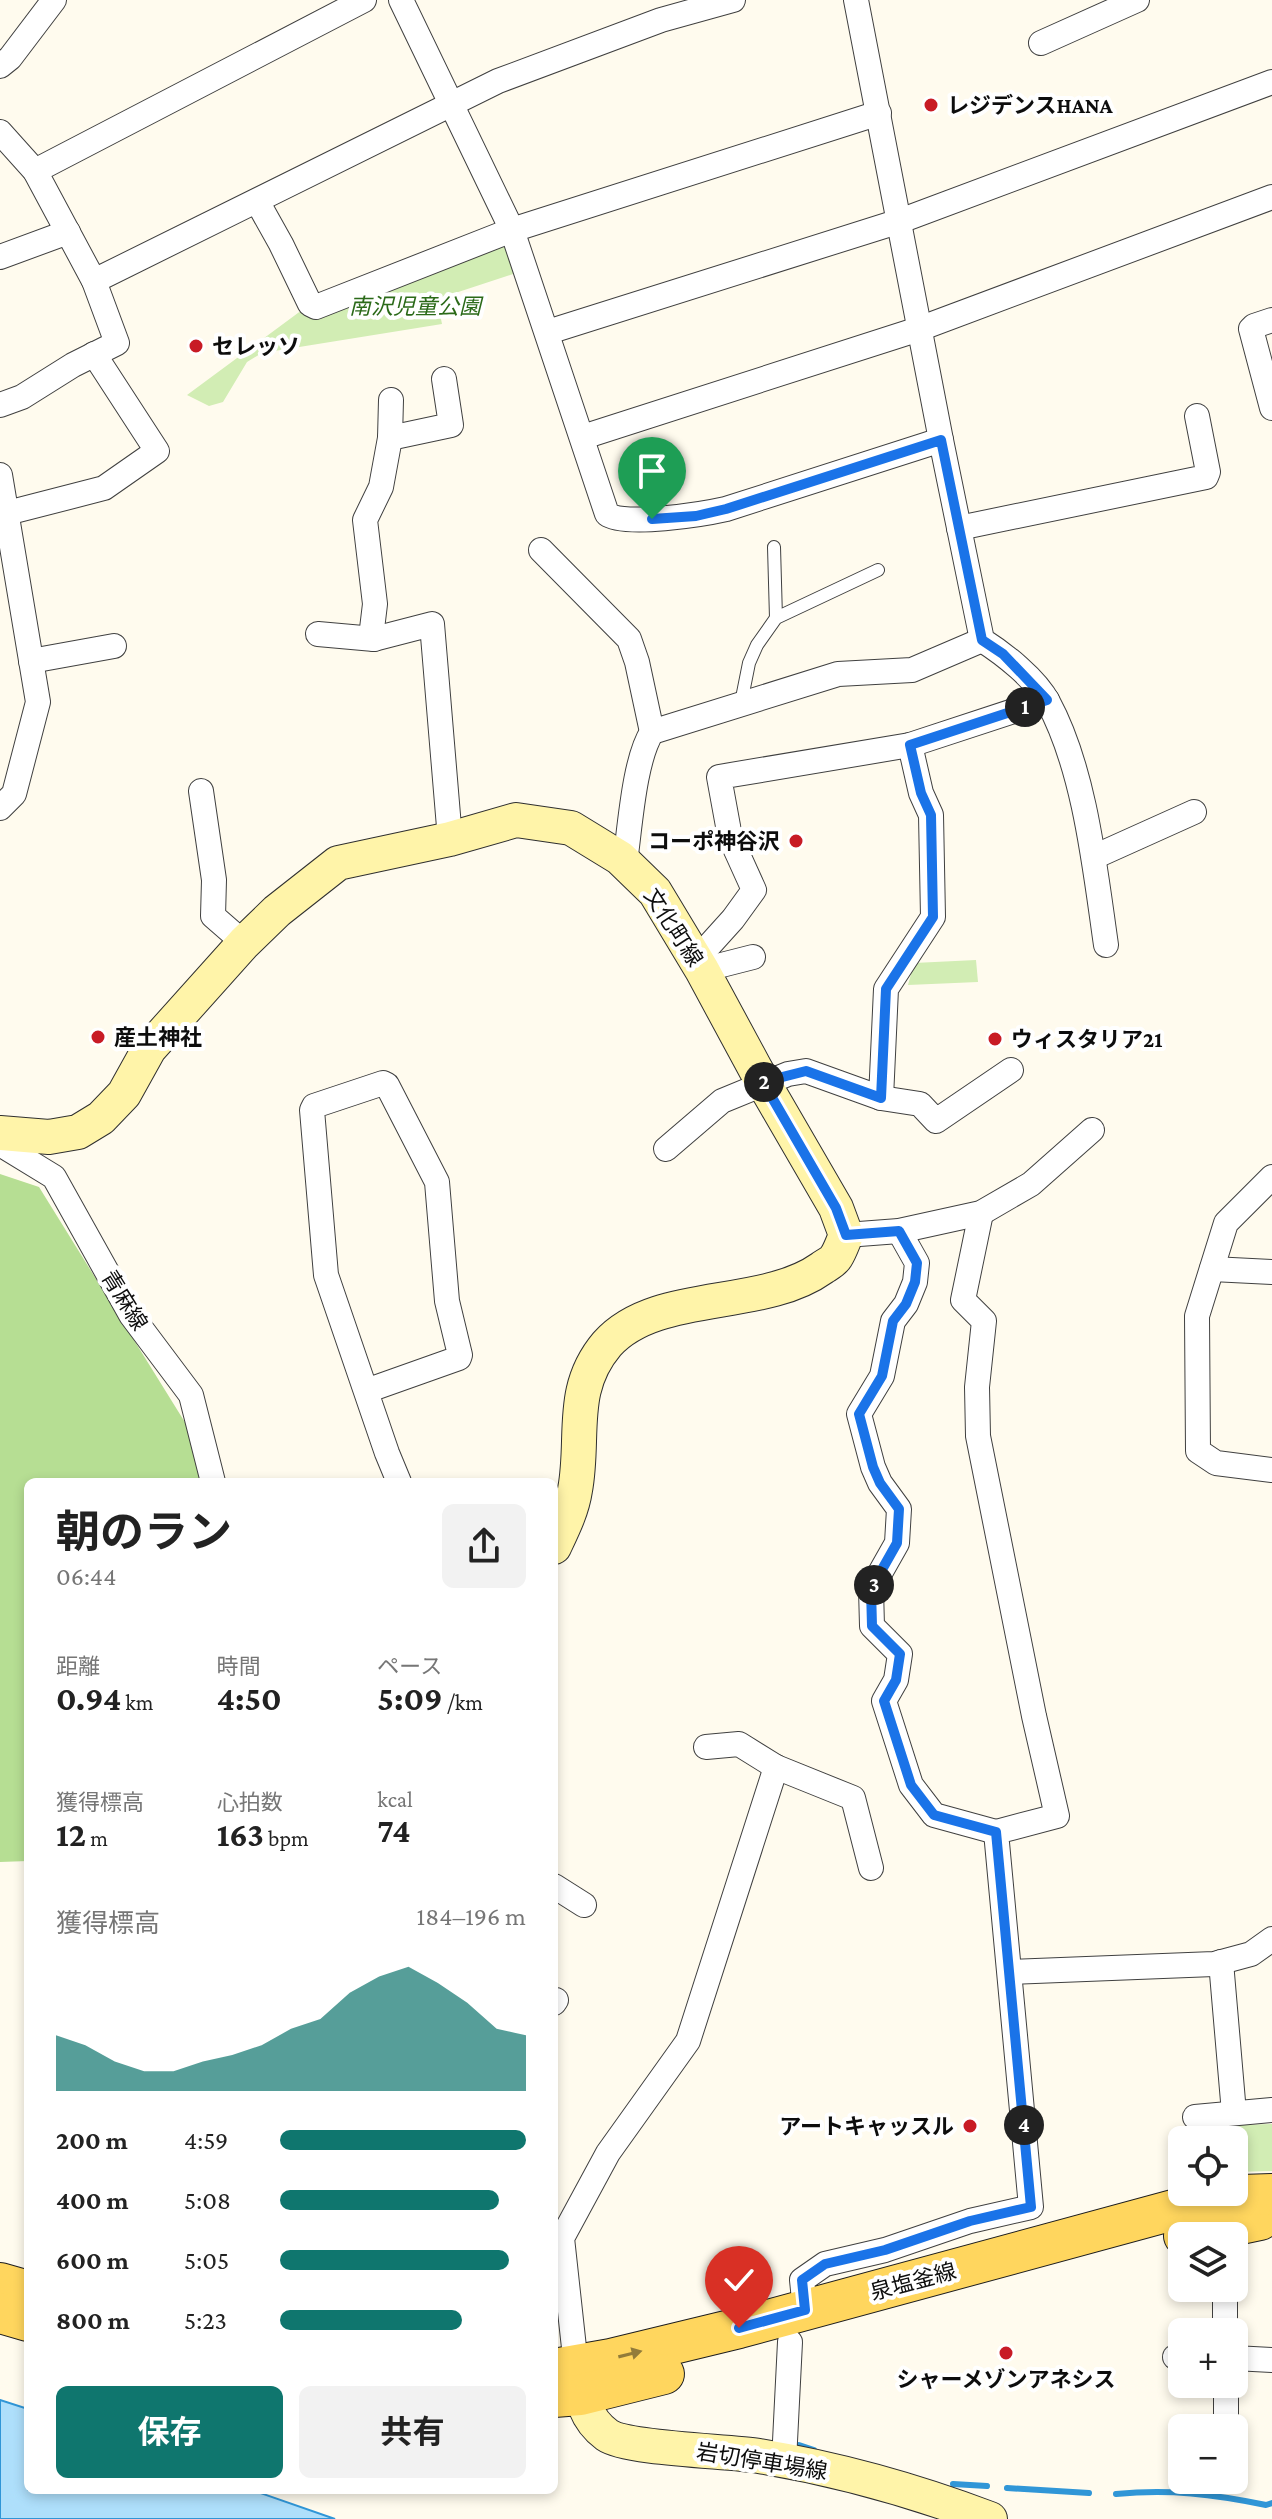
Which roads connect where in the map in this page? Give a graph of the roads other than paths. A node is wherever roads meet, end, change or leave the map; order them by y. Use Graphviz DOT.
graph roads {
  1 [pos="54,0"];
  2 [pos="364,0"];
  3 [pos="401,0"];
  4 [pos="733,0"];
  5 [pos="856,0"];
  6 [pos="1137,0"];
  7 [pos="1041,43"];
  8 [pos="0,66"];
  9 [pos="1272,82"];
  10 [pos="452,104"];
  11 [pos="879,113"];
  12 [pos="0,132"];
  13 [pos="35,171"];
  14 [pos="1272,197"];
  15 [pos="257,201"];
  16 [pos="900,221"];
  17 [pos="512,230"];
  18 [pos="68,232"];
  19 [pos="0,257"];
  20 [pos="94,281"];
  21 [pos="1272,320"];
  22 [pos="919,329"];
  23 [pos="548,332"];
  24 [pos="94,354"];
  25 [pos="444,379"];
  26 [pos="391,400"];
  27 [pos="0,405"];
  28 [pos="1272,408"];
  29 [pos="1197,416"];
  30 [pos="583,437"];
  31 [pos="390,438"];
  32 [pos="941,440"];
  33 [pos="0,475"];
  34 [pos="7,513"];
  35 [pos="959,528"];
  36 [pos="774,547"];
  37 [pos="541,550"];
  38 [pos="878,570"];
  39 [pos="776,618"];
  40 [pos="318,634"];
  41 [pos="374,639"];
  42 [pos="982,640"];
  43 [pos="114,646"];
  44 [pos="31,661"];
  45 [pos="1047,700"];
  46 [pos="741,703"];
  47 [pos="652,732"];
  48 [pos="910,745"];
  49 [pos="201,791"];
  50 [pos="0,808"];
  51 [pos="1194,812"];
  52 [pos="450,839"];
  53 [pos="1094,857"];
  54 [pos="625,862"];
  55 [pos="244,943"];
  56 [pos="1106,945"];
  57 [pos="753,957"];
  58 [pos="699,965"];
  59 [pos="1011,1070"];
  60 [pos="763,1082"];
  61 [pos="881,1098"];
  62 [pos="1092,1130"];
  63 [pos="0,1133"];
  64 [pos="0,1144"];
  65 [pos="666,1149"];
  66 [pos="1272,1177"];
  67 [pos="981,1213"];
  68 [pos="899,1231"];
  69 [pos="846,1235"];
  70 [pos="1212,1269"];
  71 [pos="1272,1272"];
  72 [pos="366,1391"];
  73 [pos="1272,1470"];
  74 [pos="212,1478"];
  75 [pos="398,1478"];
  76 [pos="558,1538"];
  77 [pos="706,1747"];
  78 [pos="776,1767"];
  79 [pos="996,1832"];
  80 [pos="871,1868"];
  81 [pos="558,1889"];
  82 [pos="584,1905"];
  83 [pos="1272,1939"];
  84 [pos="1221,1962"];
  85 [pos="1010,1972"];
  86 [pos="1272,2110"];
  87 [pos="1234,2113"];
  88 [pos="1195,2117"];
  89 [pos="1272,2194"];
  90 [pos="1272,2219"];
  91 [pos="1246,2222"];
  92 [pos="1168,2240"];
  93 [pos="0,2283"];
  94 [pos="24,2290"];
  95 [pos="0,2313"];
  96 [pos="24,2320"];
  97 [pos="798,2326"];
  98 [pos="1248,2359"];
  99 [pos="1272,2360"];
  100 [pos="566,2382"];
  101 [pos="784,2461"];
  102 [pos="990,2519"];
  1 -- 8 [label="street"];
  2 -- 13 [label="street"];
  3 -- 10 [label="street"];
  4 -- 10 [label="street"];
  5 -- 11 [label="street"];
  6 -- 7 [label="street"];
  9 -- 16 [label="street"];
  10 -- 15 [label="street"];
  10 -- 17 [label="street"];
  11 -- 16 [label="street"];
  11 -- 17 [label="street"];
  12 -- 13 [label="street"];
  13 -- 18 [label="street"];
  14 -- 22 [label="street"];
  15 -- 17 [label="street"];
  15 -- 20 [label="street"];
  16 -- 22 [label="street"];
  16 -- 23 [label="street"];
  17 -- 23 [label="street"];
  18 -- 19 [label="street"];
  18 -- 20 [label="street"];
  20 -- 24 [label="street"];
  21 -- 28 [label="street"];
  22 -- 30 [label="street"];
  22 -- 32 [label="street"];
  23 -- 30 [label="street"];
  24 -- 27 [label="street"];
  24 -- 34 [label="street"];
  25 -- 31 [label="street"];
  26 -- 31 [label="street"];
  29 -- 35 [label="street"];
  30 -- 32 [label="street"];
  31 -- 41 [label="street"];
  32 -- 35 [label="street"];
  33 -- 34 [label="street"];
  34 -- 44 [label="street"];
  35 -- 42 [label="street"];
  36 -- 39 [label="lane"];
  37 -- 47 [label="street"];
  38 -- 39 [label="lane"];
  39 -- 46 [label="lane"];
  40 -- 41 [label="street"];
  41 -- 52 [label="street"];
  42 -- 45 [label="street"];
  42 -- 46 [label="street"];
  43 -- 44 [label="street"];
  44 -- 50 [label="street"];
  45 -- 48 [label="street"];
  45 -- 53 [label="street"];
  46 -- 47 [label="street"];
  47 -- 54 [label="street"];
  48 -- 58 [label="street"];
  48 -- 61 [label="street"];
  49 -- 55 [label="street"];
  51 -- 53 [label="street"];
  52 -- 54 [label="street, 文化町線"];
  52 -- 55 [label="street, 文化町線"];
  53 -- 56 [label="street"];
  54 -- 58 [label="street, 文化町線"];
  55 -- 63 [label="street, 文化町線"];
  57 -- 58 [label="street"];
  58 -- 60 [label="street, 文化町線"];
  59 -- 61 [label="street"];
  60 -- 61 [label="street"];
  60 -- 65 [label="street"];
  60 -- 69 [label="street, 文化町線"];
  62 -- 67 [label="street"];
  64 -- 74 [label="street, 青麻線"];
  66 -- 70 [label="street"];
  67 -- 68 [label="street"];
  67 -- 79 [label="street"];
  68 -- 69 [label="street"];
  68 -- 79 [label="street"];
  69 -- 76 [label="street"];
  70 -- 71 [label="street"];
  70 -- 73 [label="street"];
  72 -- 72 [label="street"];
  72 -- 75 [label="street"];
  77 -- 78 [label="street"];
  78 -- 80 [label="street"];
  78 -- 100 [label="street"];
  79 -- 85 [label="street"];
  81 -- 82 [label="street"];
  83 -- 84 [label="street"];
  84 -- 85 [label="street"];
  84 -- 87 [label="street"];
  85 -- 97 [label="street"];
  86 -- 87 [label="street"];
  87 -- 88 [label="street"];
  89 -- 97 [label="main road, 泉塩釜線"];
  90 -- 91 [label="main road, 泉塩釜線"];
  92 -- 97 [label="main road, 泉塩釜線"];
  93 -- 94 [label="main road"];
  95 -- 96 [label="main road"];
  97 -- 100 [label="main road, 泉塩釜線"];
  97 -- 101 [label="street"];
  98 -- 99 [label="street"];
  100 -- 101 [label="street, 岩切停車場線"];
  101 -- 102 [label="street, 岩切停車場線"];
}
